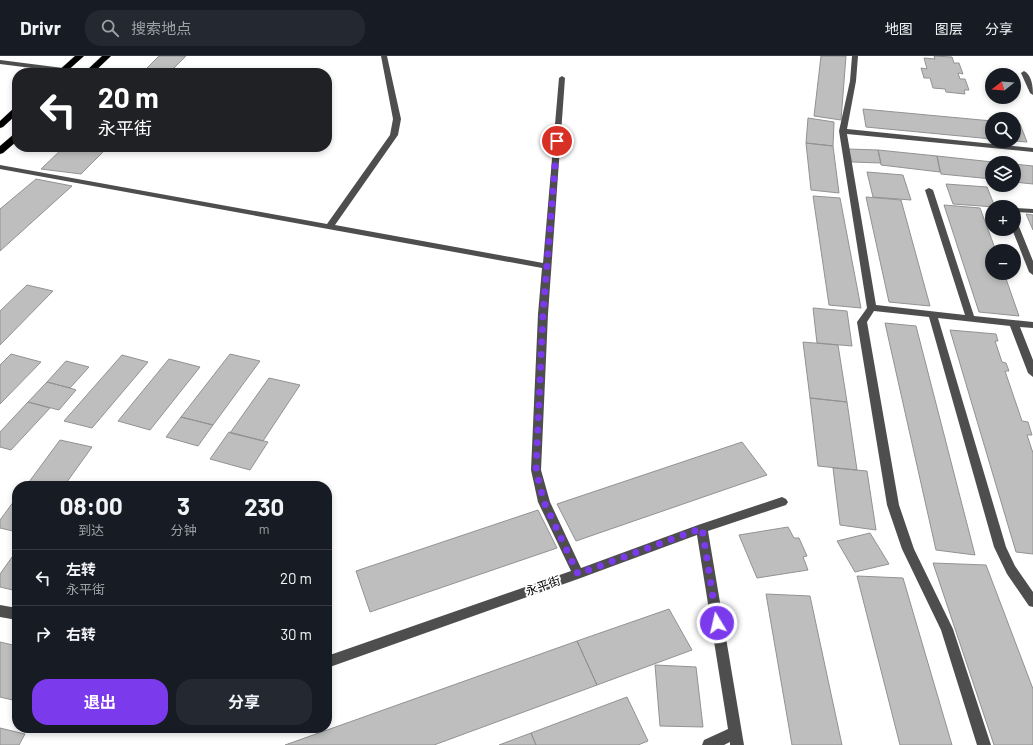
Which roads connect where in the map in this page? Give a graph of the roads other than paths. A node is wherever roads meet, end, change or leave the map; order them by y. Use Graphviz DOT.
graph roads {
  1 [pos="80,56"];
  2 [pos="107,56"];
  3 [pos="384,56"];
  4 [pos="855,56"];
  5 [pos="0,62"];
  6 [pos="37,68"];
  7 [pos="66,68"];
  8 [pos="94,68"];
  9 [pos="1024,72"];
  10 [pos="562,78"];
  11 [pos="1033,93"];
  12 [pos="12,114"];
  13 [pos="0,125"];
  14 [pos="844,130"];
  15 [pos="12,141"];
  16 [pos="1033,150"];
  17 [pos="0,152"];
  18 [pos="0,167"];
  19 [pos="929,190"];
  20 [pos="1021,210"];
  21 [pos="1033,211"];
  22 [pos="329,227"];
  23 [pos="1019,236"];
  24 [pos="547,266"];
  25 [pos="1033,272"];
  26 [pos="872,308"];
  27 [pos="933,315"];
  28 [pos="971,318"];
  29 [pos="1014,323"];
  30 [pos="1033,325"];
  31 [pos="1033,374"];
  32 [pos="782,502"];
  33 [pos="702,528"];
  34 [pos="578,574"];
  35 [pos="1033,602"];
  36 [pos="0,611"];
  37 [pos="12,613"];
  38 [pos="332,660"];
  39 [pos="736,739"];
  40 [pos="709,745"];
  41 [pos="984,745"];
  1 -- 7 [label="highway"];
  2 -- 8 [label="highway"];
  3 -- 22 [label="street"];
  4 -- 14 [label="street"];
  5 -- 6 [label="street"];
  9 -- 11 [label="street"];
  10 -- 24 [label="street"];
  12 -- 13 [label="highway"];
  14 -- 16 [label="street"];
  14 -- 26 [label="street"];
  15 -- 17 [label="highway"];
  18 -- 22 [label="street"];
  19 -- 28 [label="street"];
  20 -- 21 [label="street"];
  22 -- 24 [label="street"];
  23 -- 25 [label="street"];
  24 -- 34 [label="street"];
  26 -- 27 [label="street"];
  26 -- 41 [label="street"];
  27 -- 28 [label="street"];
  27 -- 35 [label="street"];
  28 -- 29 [label="street"];
  29 -- 30 [label="street"];
  29 -- 31 [label="street"];
  32 -- 33 [label="street, 永平街"];
  33 -- 34 [label="street, 永平街"];
  33 -- 39 [label="street"];
  34 -- 38 [label="street, 永平街"];
  36 -- 37 [label="street"];
  39 -- 40 [label="street"];
}
